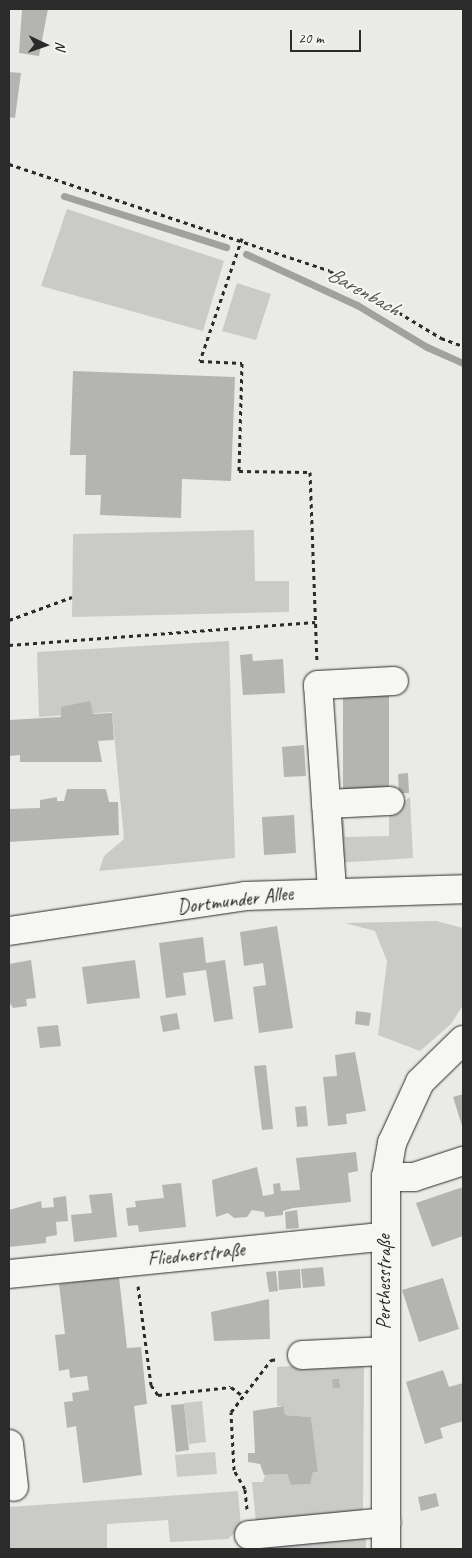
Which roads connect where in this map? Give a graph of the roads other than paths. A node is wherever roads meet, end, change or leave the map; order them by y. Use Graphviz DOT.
graph roads {
  1 [pos="394,680"];
  2 [pos="390,801"];
  3 [pos="326,804"];
  4 [pos="463,889"];
  5 [pos="332,890"];
  6 [pos="9,931"];
  7 [pos="463,1040"];
  8 [pos="463,1161"];
  9 [pos="386,1177"];
  10 [pos="382,1237"];
  11 [pos="9,1274"];
  12 [pos="383,1351"];
  13 [pos="291,1357"];
  14 [pos="9,1444"];
  15 [pos="14,1487"];
  16 [pos="386,1522"];
  17 [pos="249,1535"];
  18 [pos="386,1549"];
  1 -- 3 [label="street"];
  2 -- 3 [label="street"];
  3 -- 5 [label="street"];
  4 -- 5 [label="street, Dortmunder Allee"];
  5 -- 6 [label="street, Dortmunder Allee"];
  7 -- 9 [label="street, Perthesstraße"];
  8 -- 9 [label="street"];
  9 -- 10 [label="street, Perthesstraße"];
  10 -- 11 [label="street, Fliednerstraße"];
  10 -- 12 [label="street, Perthesstraße"];
  12 -- 13 [label="street"];
  12 -- 16 [label="street, Perthesstraße"];
  14 -- 15 [label="street"];
  16 -- 17 [label="street"];
  16 -- 18 [label="street, Perthesstraße"];
}
